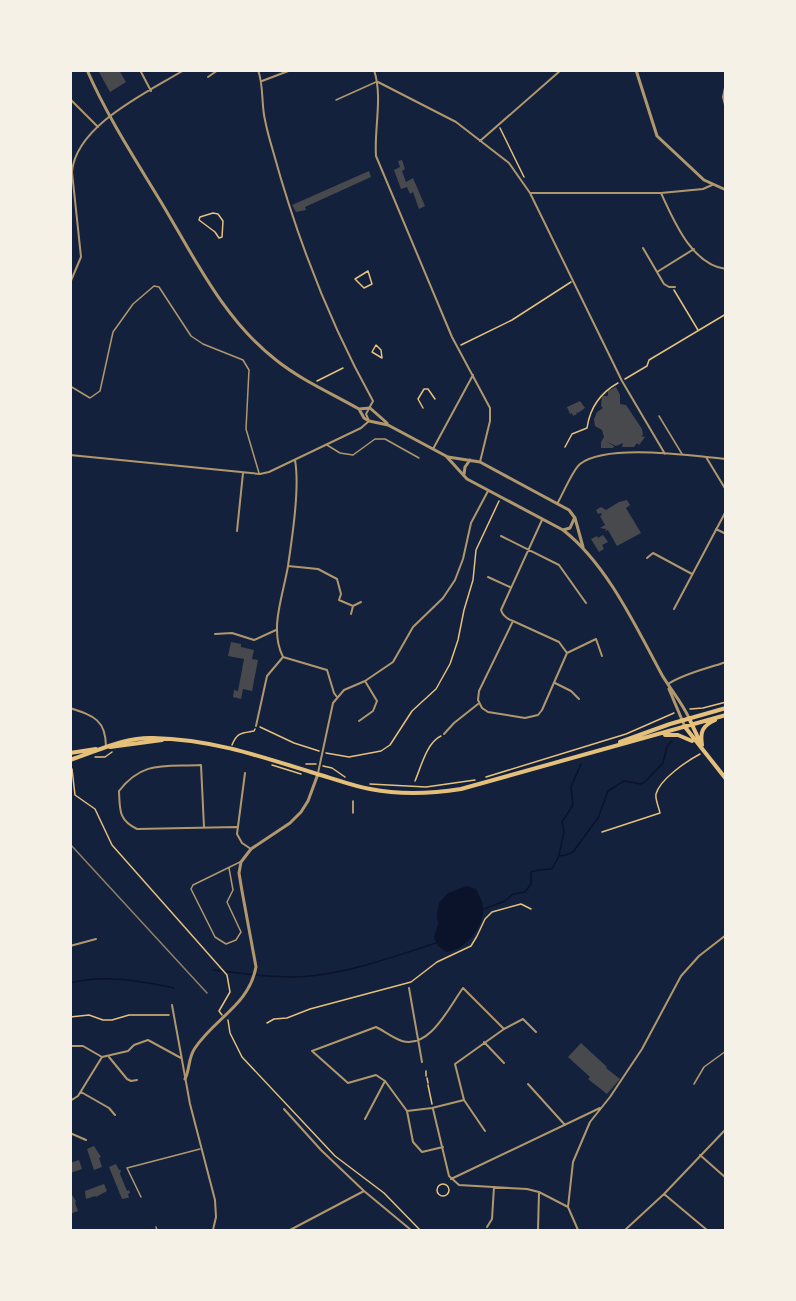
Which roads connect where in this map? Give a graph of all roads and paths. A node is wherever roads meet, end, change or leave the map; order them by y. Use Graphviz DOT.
graph roads {
  1 [pos="87,70"];
  2 [pos="140,70"];
  3 [pos="184,70"];
  4 [pos="218,70"];
  5 [pos="258,70"];
  6 [pos="291,70"];
  7 [pos="374,70"];
  8 [pos="561,70"];
  9 [pos="636,70"];
  10 [pos="208,77"];
  11 [pos="262,81"];
  12 [pos="378,82"];
  13 [pos="726,83"];
  14 [pos="151,91"];
  15 [pos="70,99"];
  16 [pos="336,100"];
  17 [pos="726,109"];
  18 [pos="111,117"];
  19 [pos="498,125"];
  20 [pos="98,127"];
  21 [pos="480,141"];
  22 [pos="712,185"];
  23 [pos="526,188"];
  24 [pos="726,190"];
  25 [pos="661,193"];
  26 [pos="530,194"];
  27 [pos="76,206"];
  28 [pos="70,207"];
  29 [pos="222,237"];
  30 [pos="643,248"];
  31 [pos="694,249"];
  32 [pos="726,269"];
  33 [pos="369,271"];
  34 [pos="657,272"];
  35 [pos="574,280"];
  36 [pos="70,283"];
  37 [pos="674,288"];
  38 [pos="726,314"];
  39 [pos="699,330"];
  40 [pos="457,347"];
  41 [pos="343,368"];
  42 [pos="473,375"];
  43 [pos="622,381"];
  44 [pos="312,383"];
  45 [pos="70,386"];
  46 [pos="435,399"];
  47 [pos="370,408"];
  48 [pos="423,408"];
  49 [pos="359,409"];
  50 [pos="659,416"];
  51 [pos="369,421"];
  52 [pos="388,425"];
  53 [pos="326,445"];
  54 [pos="565,447"];
  55 [pos="433,449"];
  56 [pos="665,454"];
  57 [pos="70,455"];
  58 [pos="682,455"];
  59 [pos="446,456"];
  60 [pos="706,457"];
  61 [pos="419,458"];
  62 [pos="726,459"];
  63 [pos="295,460"];
  64 [pos="470,460"];
  65 [pos="480,462"];
  66 [pos="243,473"];
  67 [pos="260,474"];
  68 [pos="464,474"];
  69 [pos="488,490"];
  70 [pos="726,490"];
  71 [pos="501,498"];
  72 [pos="557,504"];
  73 [pos="726,511"];
  74 [pos="574,518"];
  75 [pos="542,519"];
  76 [pos="716,529"];
  77 [pos="563,530"];
  78 [pos="237,531"];
  79 [pos="726,534"];
  80 [pos="501,536"];
  81 [pos="584,548"];
  82 [pos="528,549"];
  83 [pos="647,558"];
  84 [pos="288,566"];
  85 [pos="692,574"];
  86 [pos="488,577"];
  87 [pos="510,587"];
  88 [pos="361,602"];
  89 [pos="586,603"];
  90 [pos="353,606"];
  91 [pos="674,609"];
  92 [pos="351,614"];
  93 [pos="513,621"];
  94 [pos="276,630"];
  95 [pos="215,634"];
  96 [pos="567,654"];
  97 [pos="603,656"];
  98 [pos="283,657"];
  99 [pos="726,662"];
  100 [pos="365,681"];
  101 [pos="555,683"];
  102 [pos="668,684"];
  103 [pos="337,697"];
  104 [pos="579,699"];
  105 [pos="726,702"];
  106 [pos="478,704"];
  107 [pos="70,708"];
  108 [pos="726,708"];
  109 [pos="685,710"];
  110 [pos="677,711"];
  111 [pos="726,715"];
  112 [pos="689,718"];
  113 [pos="682,720"];
  114 [pos="359,721"];
  115 [pos="692,725"];
  116 [pos="256,726"];
  117 [pos="685,727"];
  118 [pos="444,734"];
  119 [pos="655,736"];
  120 [pos="699,745"];
  121 [pos="106,747"];
  122 [pos="232,748"];
  123 [pos="600,750"];
  124 [pos="112,752"];
  125 [pos="323,752"];
  126 [pos="71,753"];
  127 [pos="702,753"];
  128 [pos="90,757"];
  129 [pos="72,760"];
  130 [pos="267,764"];
  131 [pos="320,765"];
  132 [pos="304,766"];
  133 [pos="72,769"];
  134 [pos="245,773"];
  135 [pos="318,774"];
  136 [pos="301,775"];
  137 [pos="726,779"];
  138 [pos="352,780"];
  139 [pos="415,781"];
  140 [pos="366,783"];
  141 [pos="353,801"];
  142 [pos="353,813"];
  143 [pos="237,826"];
  144 [pos="204,827"];
  145 [pos="602,832"];
  146 [pos="251,849"];
  147 [pos="241,864"];
  148 [pos="229,868"];
  149 [pos="531,909"];
  150 [pos="726,935"];
  151 [pos="96,939"];
  152 [pos="70,946"];
  153 [pos="409,988"];
  154 [pos="172,1005"];
  155 [pos="219,1011"];
  156 [pos="175,1016"];
  157 [pos="70,1017"];
  158 [pos="229,1021"];
  159 [pos="267,1023"];
  160 [pos="504,1029"];
  161 [pos="536,1032"];
  162 [pos="418,1041"];
  163 [pos="484,1042"];
  164 [pos="70,1046"];
  165 [pos="726,1051"];
  166 [pos="108,1056"];
  167 [pos="102,1058"];
  168 [pos="422,1062"];
  169 [pos="504,1064"];
  170 [pos="426,1071"];
  171 [pos="185,1079"];
  172 [pos="137,1080"];
  173 [pos="385,1081"];
  174 [pos="528,1084"];
  175 [pos="694,1084"];
  176 [pos="81,1092"];
  177 [pos="464,1100"];
  178 [pos="70,1101"];
  179 [pos="601,1107"];
  180 [pos="432,1108"];
  181 [pos="284,1109"];
  182 [pos="408,1111"];
  183 [pos="115,1115"];
  184 [pos="365,1119"];
  185 [pos="565,1125"];
  186 [pos="726,1130"];
  187 [pos="485,1131"];
  188 [pos="70,1133"];
  189 [pos="86,1140"];
  190 [pos="443,1147"];
  191 [pos="201,1149"];
  192 [pos="700,1155"];
  193 [pos="726,1178"];
  194 [pos="452,1179"];
  195 [pos="444,1183"];
  196 [pos="494,1187"];
  197 [pos="364,1191"];
  198 [pos="539,1192"];
  199 [pos="664,1194"];
  200 [pos="141,1197"];
  201 [pos="568,1206"];
  202 [pos="156,1227"];
  203 [pos="487,1227"];
  204 [pos="158,1230"];
  205 [pos="213,1230"];
  206 [pos="290,1230"];
  207 [pos="411,1230"];
  208 [pos="420,1230"];
  209 [pos="538,1230"];
  210 [pos="579,1230"];
  211 [pos="628,1230"];
  212 [pos="707,1230"];
  1 -- 18 [label="street"];
  2 -- 14 [label="street"];
  3 -- 14 [label="street"];
  4 -- 10 [label="street"];
  5 -- 11 [label="street"];
  6 -- 11 [label="street"];
  7 -- 12 [label="street"];
  8 -- 19 [label="street"];
  9 -- 22 [label="street"];
  11 -- 47 [label="street"];
  12 -- 16 [label="lane"];
  12 -- 21 [label="street"];
  12 -- 40 [label="street"];
  13 -- 17 [label="street"];
  14 -- 18 [label="street"];
  15 -- 20 [label="street"];
  18 -- 20 [label="street"];
  18 -- 44 [label="street"];
  19 -- 21 [label="street"];
  19 -- 23 [label="path"];
  20 -- 27 [label="street"];
  21 -- 23 [label="street"];
  22 -- 24 [label="street"];
  22 -- 25 [label="street"];
  23 -- 26 [label="street"];
  25 -- 26 [label="street"];
  25 -- 31 [label="street"];
  26 -- 35 [label="street"];
  27 -- 28 [label="street"];
  27 -- 36 [label="street"];
  29 -- 29 [label="path"];
  30 -- 34 [label="street"];
  31 -- 32 [label="street"];
  31 -- 34 [label="street"];
  33 -- 33 [label="path"];
  34 -- 37 [label="street"];
  35 -- 40 [label="path"];
  35 -- 43 [label="street"];
  37 -- 39 [label="path"];
  38 -- 39 [label="path"];
  39 -- 43 [label="path"];
  40 -- 42 [label="street"];
  41 -- 44 [label="path"];
  42 -- 55 [label="street"];
  42 -- 65 [label="street"];
  43 -- 54 [label="path"];
  43 -- 56 [label="street"];
  44 -- 49 [label="street"];
  45 -- 67 [label="lane"];
  46 -- 48 [label="path"];
  47 -- 49 [label="street"];
  47 -- 51 [label="street"];
  47 -- 52 [label="street"];
  49 -- 51 [label="street"];
  50 -- 58 [label="lane"];
  51 -- 52 [label="street"];
  51 -- 53 [label="street"];
  52 -- 55 [label="street"];
  53 -- 61 [label="lane"];
  53 -- 63 [label="street"];
  55 -- 59 [label="street"];
  56 -- 58 [label="street"];
  56 -- 72 [label="street"];
  57 -- 66 [label="street"];
  58 -- 60 [label="street"];
  59 -- 64 [label="street"];
  59 -- 68 [label="street"];
  60 -- 62 [label="street"];
  60 -- 70 [label="street"];
  63 -- 67 [label="street"];
  63 -- 84 [label="street"];
  64 -- 65 [label="street"];
  64 -- 68 [label="street"];
  65 -- 72 [label="street"];
  66 -- 67 [label="street"];
  66 -- 78 [label="street"];
  68 -- 69 [label="street"];
  69 -- 71 [label="street"];
  69 -- 100 [label="street"];
  71 -- 75 [label="street"];
  71 -- 125 [label="path"];
  72 -- 74 [label="street"];
  73 -- 76 [label="street"];
  74 -- 77 [label="street"];
  74 -- 81 [label="street"];
  75 -- 77 [label="street"];
  75 -- 82 [label="street"];
  76 -- 79 [label="street"];
  76 -- 85 [label="street"];
  77 -- 81 [label="street"];
  80 -- 82 [label="street"];
  81 -- 102 [label="street"];
  82 -- 87 [label="street"];
  82 -- 89 [label="street"];
  83 -- 85 [label="street"];
  84 -- 90 [label="street"];
  84 -- 94 [label="street"];
  85 -- 91 [label="street"];
  86 -- 87 [label="street"];
  87 -- 93 [label="street"];
  88 -- 90 [label="street"];
  90 -- 92 [label="street"];
  93 -- 96 [label="street"];
  93 -- 106 [label="street"];
  94 -- 95 [label="street"];
  94 -- 98 [label="street"];
  96 -- 97 [label="street"];
  96 -- 101 [label="street"];
  98 -- 103 [label="street"];
  98 -- 116 [label="street"];
  99 -- 102 [label="street"];
  100 -- 103 [label="street"];
  100 -- 114 [label="street"];
  101 -- 104 [label="street"];
  101 -- 106 [label="street"];
  102 -- 109 [label="street"];
  102 -- 110 [label="street"];
  103 -- 125 [label="street"];
  105 -- 109 [label="path"];
  106 -- 118 [label="street"];
  107 -- 121 [label="street"];
  108 -- 112 [label="main road"];
  109 -- 112 [label="street"];
  110 -- 113 [label="street"];
  110 -- 140 [label="path"];
  111 -- 115 [label="main road"];
  111 -- 120 [label="main road"];
  112 -- 113 [label="main road"];
  112 -- 115 [label="main road"];
  113 -- 117 [label="street"];
  113 -- 123 [label="main road"];
  115 -- 117 [label="main road"];
  115 -- 120 [label="main road"];
  116 -- 122 [label="path"];
  116 -- 125 [label="path"];
  117 -- 119 [label="main road"];
  117 -- 120 [label="main road"];
  118 -- 139 [label="path"];
  119 -- 120 [label="main road"];
  119 -- 123 [label="main road"];
  120 -- 127 [label="main road"];
  121 -- 122 [label="main road"];
  121 -- 126 [label="main road"];
  121 -- 129 [label="main road"];
  122 -- 135 [label="main road"];
  123 -- 135 [label="main road"];
  124 -- 128 [label="path"];
  125 -- 131 [label="street"];
  127 -- 137 [label="main road"];
  127 -- 145 [label="path"];
  130 -- 136 [label="path"];
  131 -- 132 [label="path"];
  131 -- 135 [label="street"];
  131 -- 138 [label="path"];
  133 -- 155 [label="path"];
  134 -- 143 [label="street"];
  135 -- 146 [label="street"];
  141 -- 142 [label="path"];
  143 -- 144 [label="street"];
  143 -- 146 [label="street"];
  144 -- 144 [label="street"];
  146 -- 147 [label="street"];
  147 -- 148 [label="lane"];
  147 -- 171 [label="street"];
  148 -- 148 [label="lane"];
  149 -- 159 [label="path"];
  150 -- 179 [label="street"];
  151 -- 152 [label="street"];
  153 -- 162 [label="street"];
  154 -- 156 [label="street"];
  156 -- 157 [label="path"];
  156 -- 171 [label="street"];
  158 -- 208 [label="path"];
  160 -- 161 [label="street"];
  160 -- 162 [label="street"];
  160 -- 163 [label="street"];
  162 -- 168 [label="street"];
  162 -- 173 [label="street"];
  163 -- 169 [label="street"];
  163 -- 177 [label="street"];
  164 -- 167 [label="street"];
  165 -- 175 [label="lane"];
  166 -- 167 [label="street"];
  166 -- 171 [label="street"];
  166 -- 172 [label="street"];
  167 -- 176 [label="street"];
  170 -- 180 [label="path"];
  171 -- 191 [label="street"];
  173 -- 182 [label="street"];
  173 -- 184 [label="street"];
  174 -- 185 [label="street"];
  176 -- 178 [label="street"];
  176 -- 183 [label="street"];
  177 -- 180 [label="street"];
  177 -- 187 [label="street"];
  179 -- 185 [label="street"];
  179 -- 201 [label="street"];
  180 -- 182 [label="street"];
  180 -- 190 [label="street"];
  181 -- 197 [label="street"];
  182 -- 190 [label="street"];
  185 -- 194 [label="street"];
  186 -- 192 [label="street"];
  188 -- 189 [label="street"];
  190 -- 194 [label="street"];
  191 -- 200 [label="lane"];
  191 -- 205 [label="street"];
  192 -- 193 [label="street"];
  192 -- 199 [label="street"];
  194 -- 196 [label="street"];
  195 -- 195 [label="path"];
  196 -- 198 [label="street"];
  196 -- 203 [label="street"];
  197 -- 206 [label="street"];
  197 -- 207 [label="street"];
  198 -- 201 [label="street"];
  198 -- 209 [label="street"];
  199 -- 211 [label="street"];
  199 -- 212 [label="street"];
  201 -- 210 [label="street"];
  202 -- 204 [label="lane"];
}
